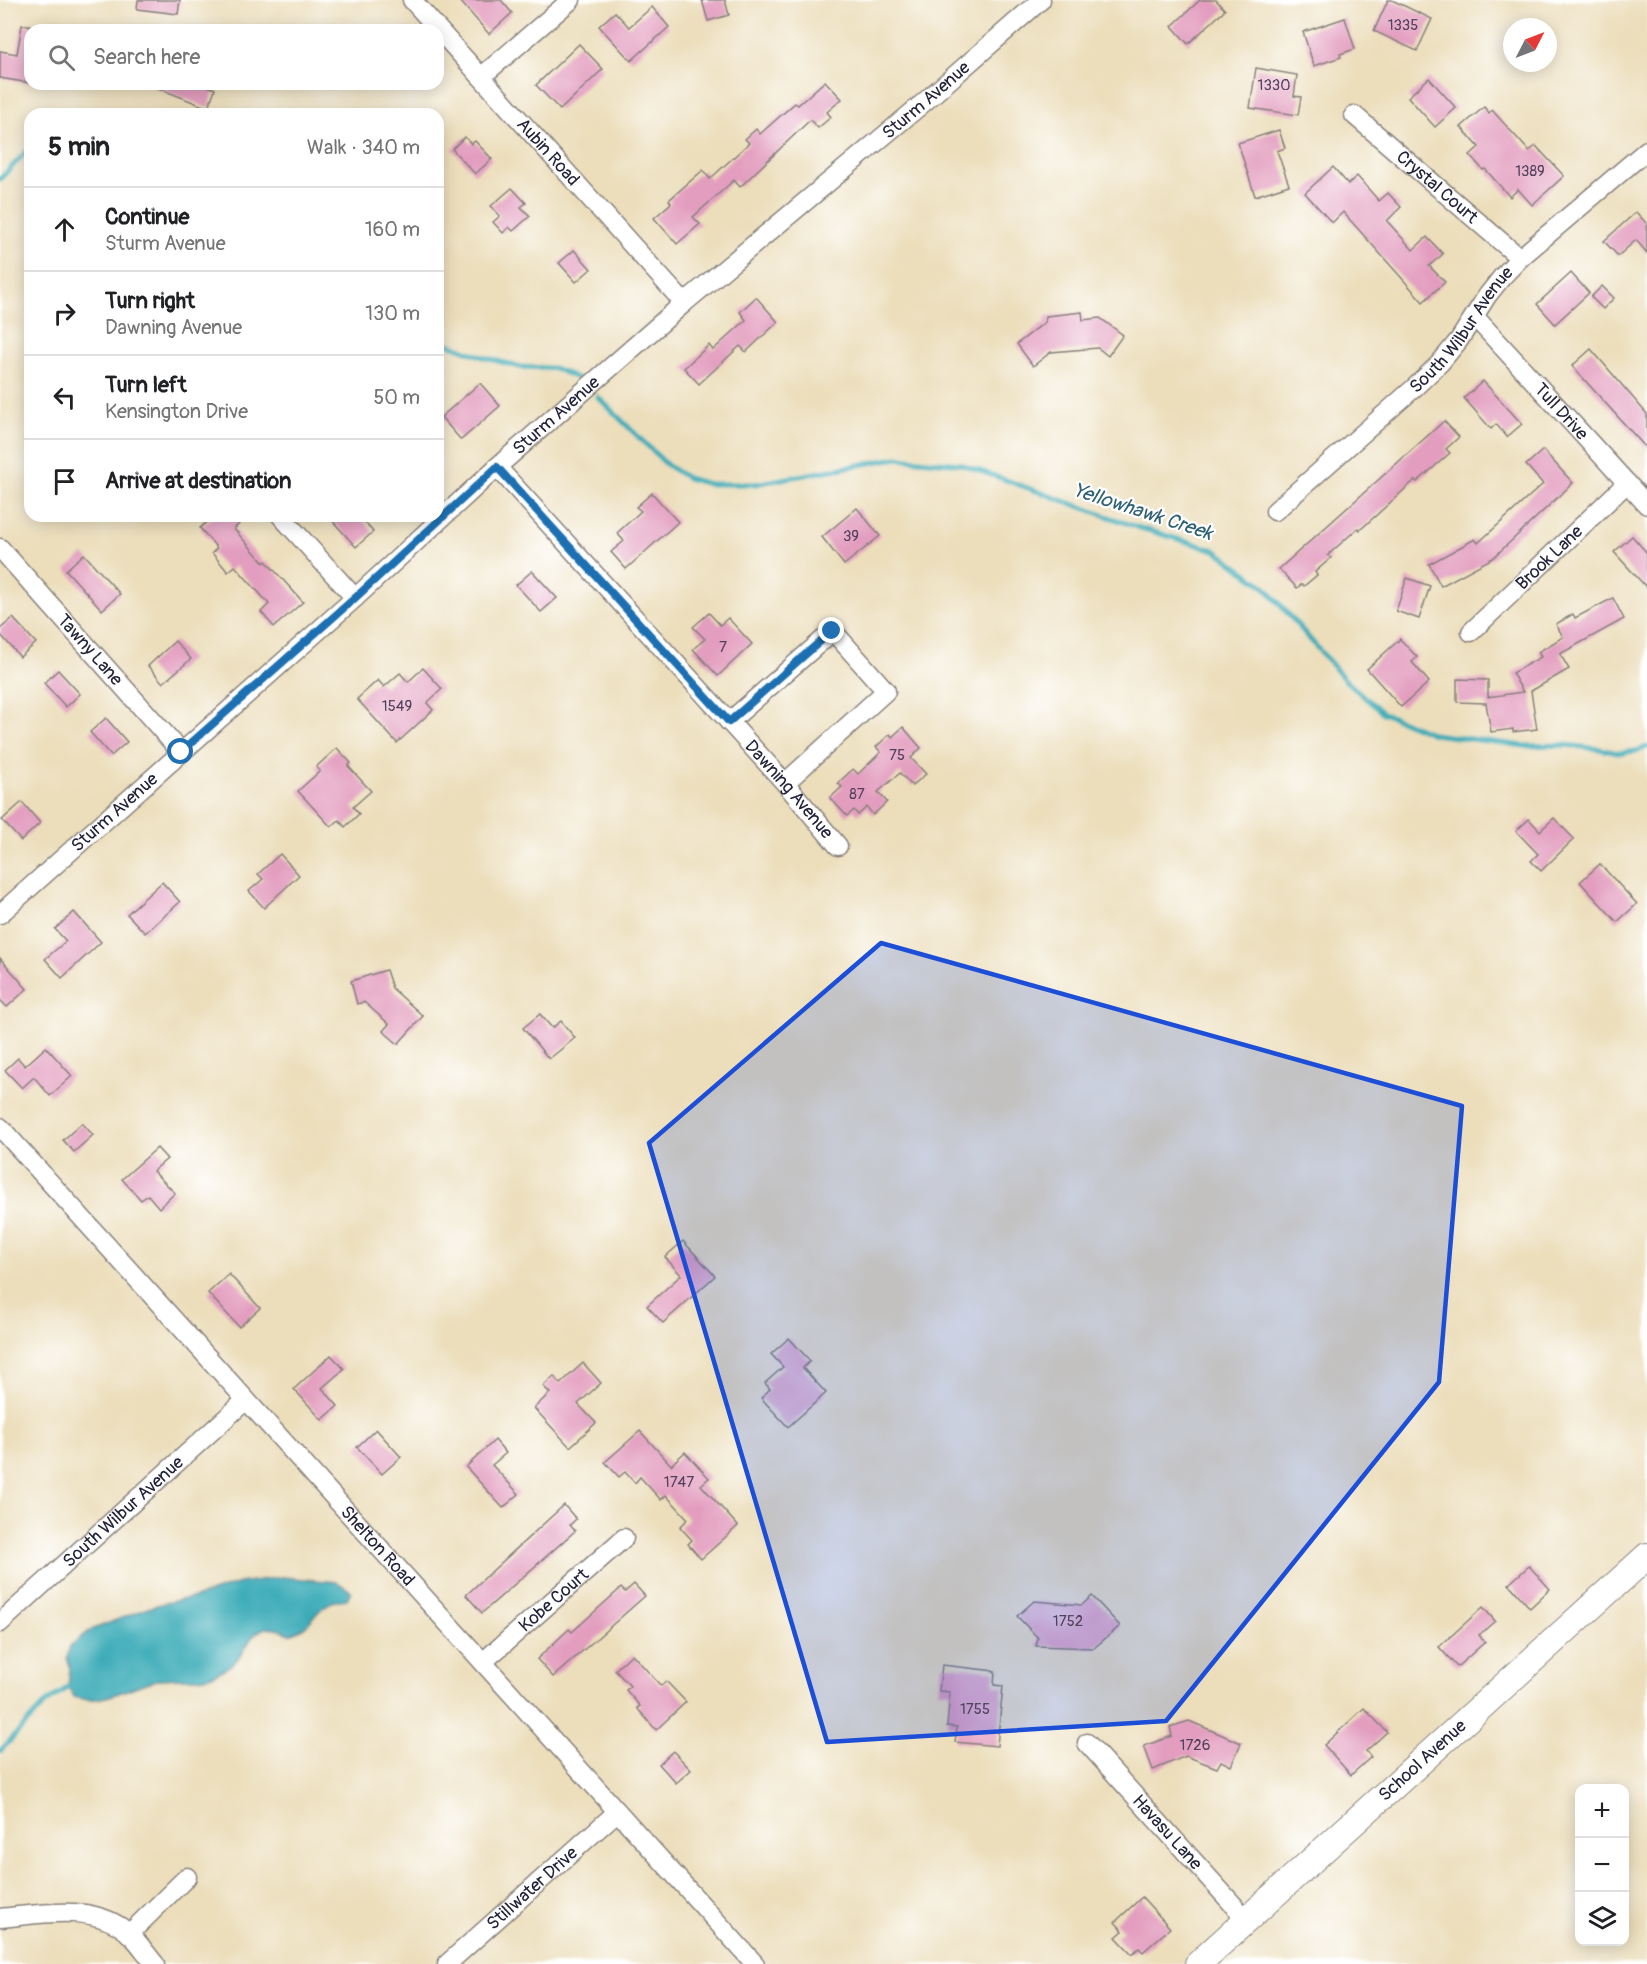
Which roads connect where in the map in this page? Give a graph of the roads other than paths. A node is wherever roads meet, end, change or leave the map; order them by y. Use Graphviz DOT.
graph roads {
  1 [pos="412,0"];
  2 [pos="571,0"];
  3 [pos="1041,0"];
  4 [pos="434,24"];
  5 [pos="444,36"];
  6 [pos="481,77"];
  7 [pos="1354,115"];
  8 [pos="1646,154"];
  9 [pos="1520,258"];
  10 [pos="684,303"];
  11 [pos="1475,317"];
  12 [pos="497,467"];
  13 [pos="1628,483"];
  14 [pos="1647,505"];
  15 [pos="1275,511"];
  16 [pos="444,516"];
  17 [pos="286,522"];
  18 [pos="437,522"];
  19 [pos="0,548"];
  20 [pos="355,598"];
  21 [pos="1471,632"];
  22 [pos="729,722"];
  23 [pos="181,752"];
  24 [pos="785,783"];
  25 [pos="838,846"];
  26 [pos="0,914"];
  27 [pos="0,1127"];
  28 [pos="246,1400"];
  29 [pos="624,1538"];
  30 [pos="1647,1556"];
  31 [pos="0,1623"];
  32 [pos="483,1662"];
  33 [pos="1087,1743"];
  34 [pos="617,1812"];
  35 [pos="187,1877"];
  36 [pos="0,1918"];
  37 [pos="1247,1920"];
  38 [pos="129,1934"];
  39 [pos="155,1964"];
  40 [pos="447,1964"];
  41 [pos="755,1964"];
  42 [pos="1198,1964"];
  1 -- 4 [label="street, Aubin Road"];
  2 -- 6 [label="street"];
  3 -- 10 [label="street, Sturm Avenue"];
  5 -- 6 [label="street, Aubin Road"];
  6 -- 10 [label="street, Aubin Road"];
  7 -- 9 [label="street, Crystal Court"];
  8 -- 9 [label="street, South Wilbur Avenue"];
  9 -- 11 [label="street, South Wilbur Avenue"];
  10 -- 12 [label="street, Sturm Avenue"];
  11 -- 13 [label="street, Tull Drive"];
  11 -- 15 [label="street, South Wilbur Avenue"];
  12 -- 16 [label="street, Sturm Avenue"];
  12 -- 22 [label="street, Dawning Avenue"];
  13 -- 14 [label="street, Tull Drive"];
  13 -- 21 [label="street, Brook Lane"];
  17 -- 20 [label="street"];
  18 -- 20 [label="street, Sturm Avenue"];
  19 -- 23 [label="street, Tawny Lane"];
  20 -- 23 [label="street, Sturm Avenue"];
  22 -- 24 [label="street, Dawning Avenue"];
  22 -- 24 [label="street"];
  23 -- 26 [label="street, Sturm Avenue"];
  24 -- 25 [label="street, Dawning Avenue"];
  27 -- 28 [label="street, Shelton Road"];
  28 -- 31 [label="street, South Wilbur Avenue"];
  28 -- 32 [label="street, Shelton Road"];
  29 -- 32 [label="street, Kobe Court"];
  30 -- 37 [label="main road, School Avenue"];
  32 -- 34 [label="street, Shelton Road"];
  33 -- 37 [label="street, Havasu Lane"];
  34 -- 40 [label="street, Stillwater Drive"];
  34 -- 41 [label="street, Shelton Road"];
  35 -- 38 [label="street"];
  36 -- 38 [label="street"];
  37 -- 42 [label="main road, School Avenue"];
  38 -- 39 [label="street"];
}
